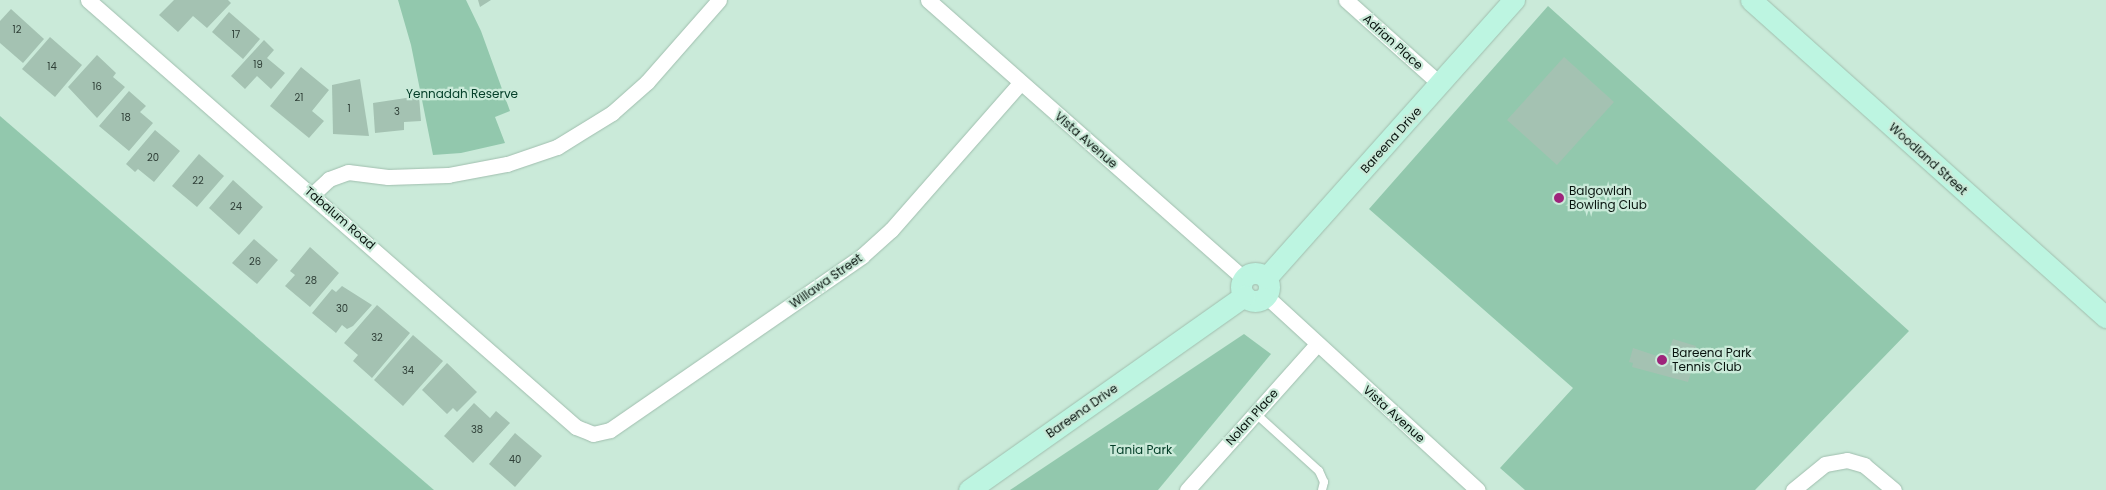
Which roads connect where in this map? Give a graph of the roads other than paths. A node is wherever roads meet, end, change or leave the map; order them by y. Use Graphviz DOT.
graph roads {
  1 [pos="88,0"];
  2 [pos="719,0"];
  3 [pos="928,0"];
  4 [pos="1346,0"];
  5 [pos="1514,0"];
  6 [pos="1751,0"];
  7 [pos="1020,82"];
  8 [pos="1441,85"];
  9 [pos="313,194"];
  10 [pos="1266,287"];
  11 [pos="1244,288"];
  12 [pos="2106,317"];
  13 [pos="1317,344"];
  14 [pos="1255,413"];
  15 [pos="593,434"];
  16 [pos="969,490"];
  17 [pos="1186,490"];
  18 [pos="1322,490"];
  19 [pos="1478,490"];
  20 [pos="1793,490"];
  21 [pos="1894,490"];
  1 -- 9 [label="street, Tabalum Road"];
  2 -- 9 [label="street"];
  3 -- 7 [label="street, Vista Avenue"];
  4 -- 8 [label="street, Adrian Place"];
  5 -- 8 [label="street, Bareena Drive"];
  6 -- 12 [label="street, Woodland Street"];
  7 -- 11 [label="street, Vista Avenue"];
  7 -- 15 [label="street, Willawa Street"];
  8 -- 10 [label="street, Bareena Drive"];
  9 -- 15 [label="street, Tabalum Road"];
  10 -- 11 [label="street"];
  10 -- 13 [label="street, Vista Avenue"];
  11 -- 16 [label="street, Bareena Drive"];
  13 -- 14 [label="street, Nolan Place"];
  13 -- 19 [label="street, Vista Avenue"];
  14 -- 17 [label="street, Nolan Place"];
  14 -- 18 [label="lane"];
  20 -- 21 [label="street"];
}
